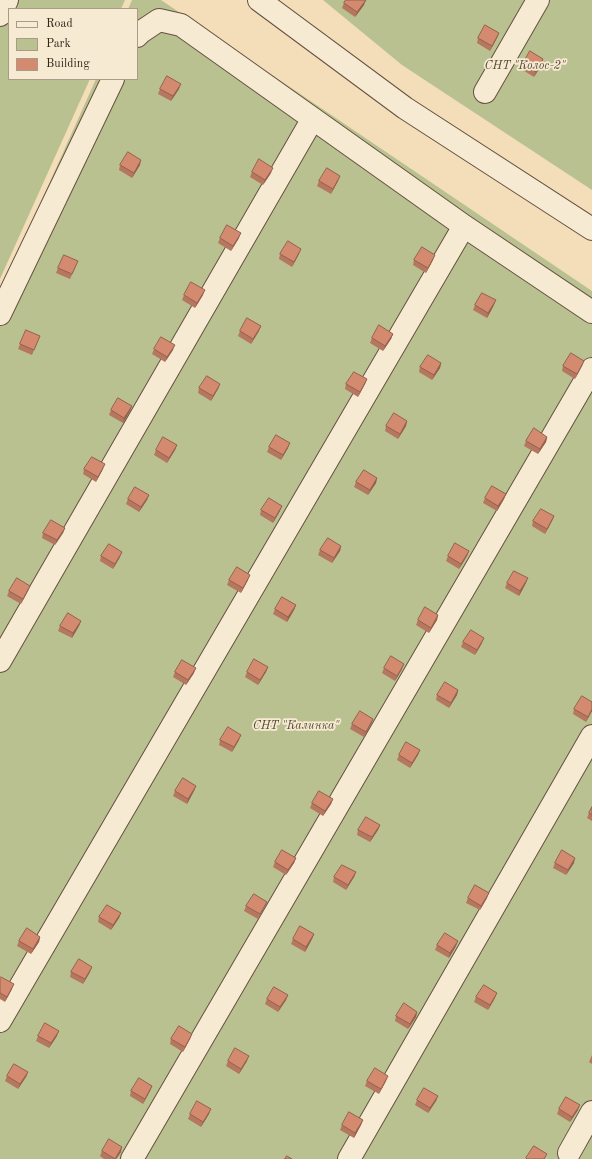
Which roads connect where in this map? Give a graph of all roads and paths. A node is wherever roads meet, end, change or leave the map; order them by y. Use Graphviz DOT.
graph roads {
  1 [pos="7,0"];
  2 [pos="259,0"];
  3 [pos="538,0"];
  4 [pos="0,15"];
  5 [pos="138,35"];
  6 [pos="113,80"];
  7 [pos="485,92"];
  8 [pos="312,120"];
  9 [pos="464,226"];
  10 [pos="592,229"];
  11 [pos="592,312"];
  12 [pos="0,314"];
  13 [pos="592,369"];
  14 [pos="0,661"];
  15 [pos="592,736"];
  16 [pos="0,1021"];
  17 [pos="592,1112"];
  18 [pos="569,1153"];
  19 [pos="132,1159"];
  20 [pos="349,1159"];
  1 -- 4 [label="street"];
  2 -- 10 [label="street"];
  3 -- 7 [label="street"];
  5 -- 8 [label="street"];
  6 -- 12 [label="street"];
  8 -- 9 [label="street"];
  8 -- 14 [label="street"];
  9 -- 11 [label="street"];
  9 -- 16 [label="street"];
  13 -- 19 [label="street"];
  15 -- 20 [label="street"];
  17 -- 18 [label="street"];
}
